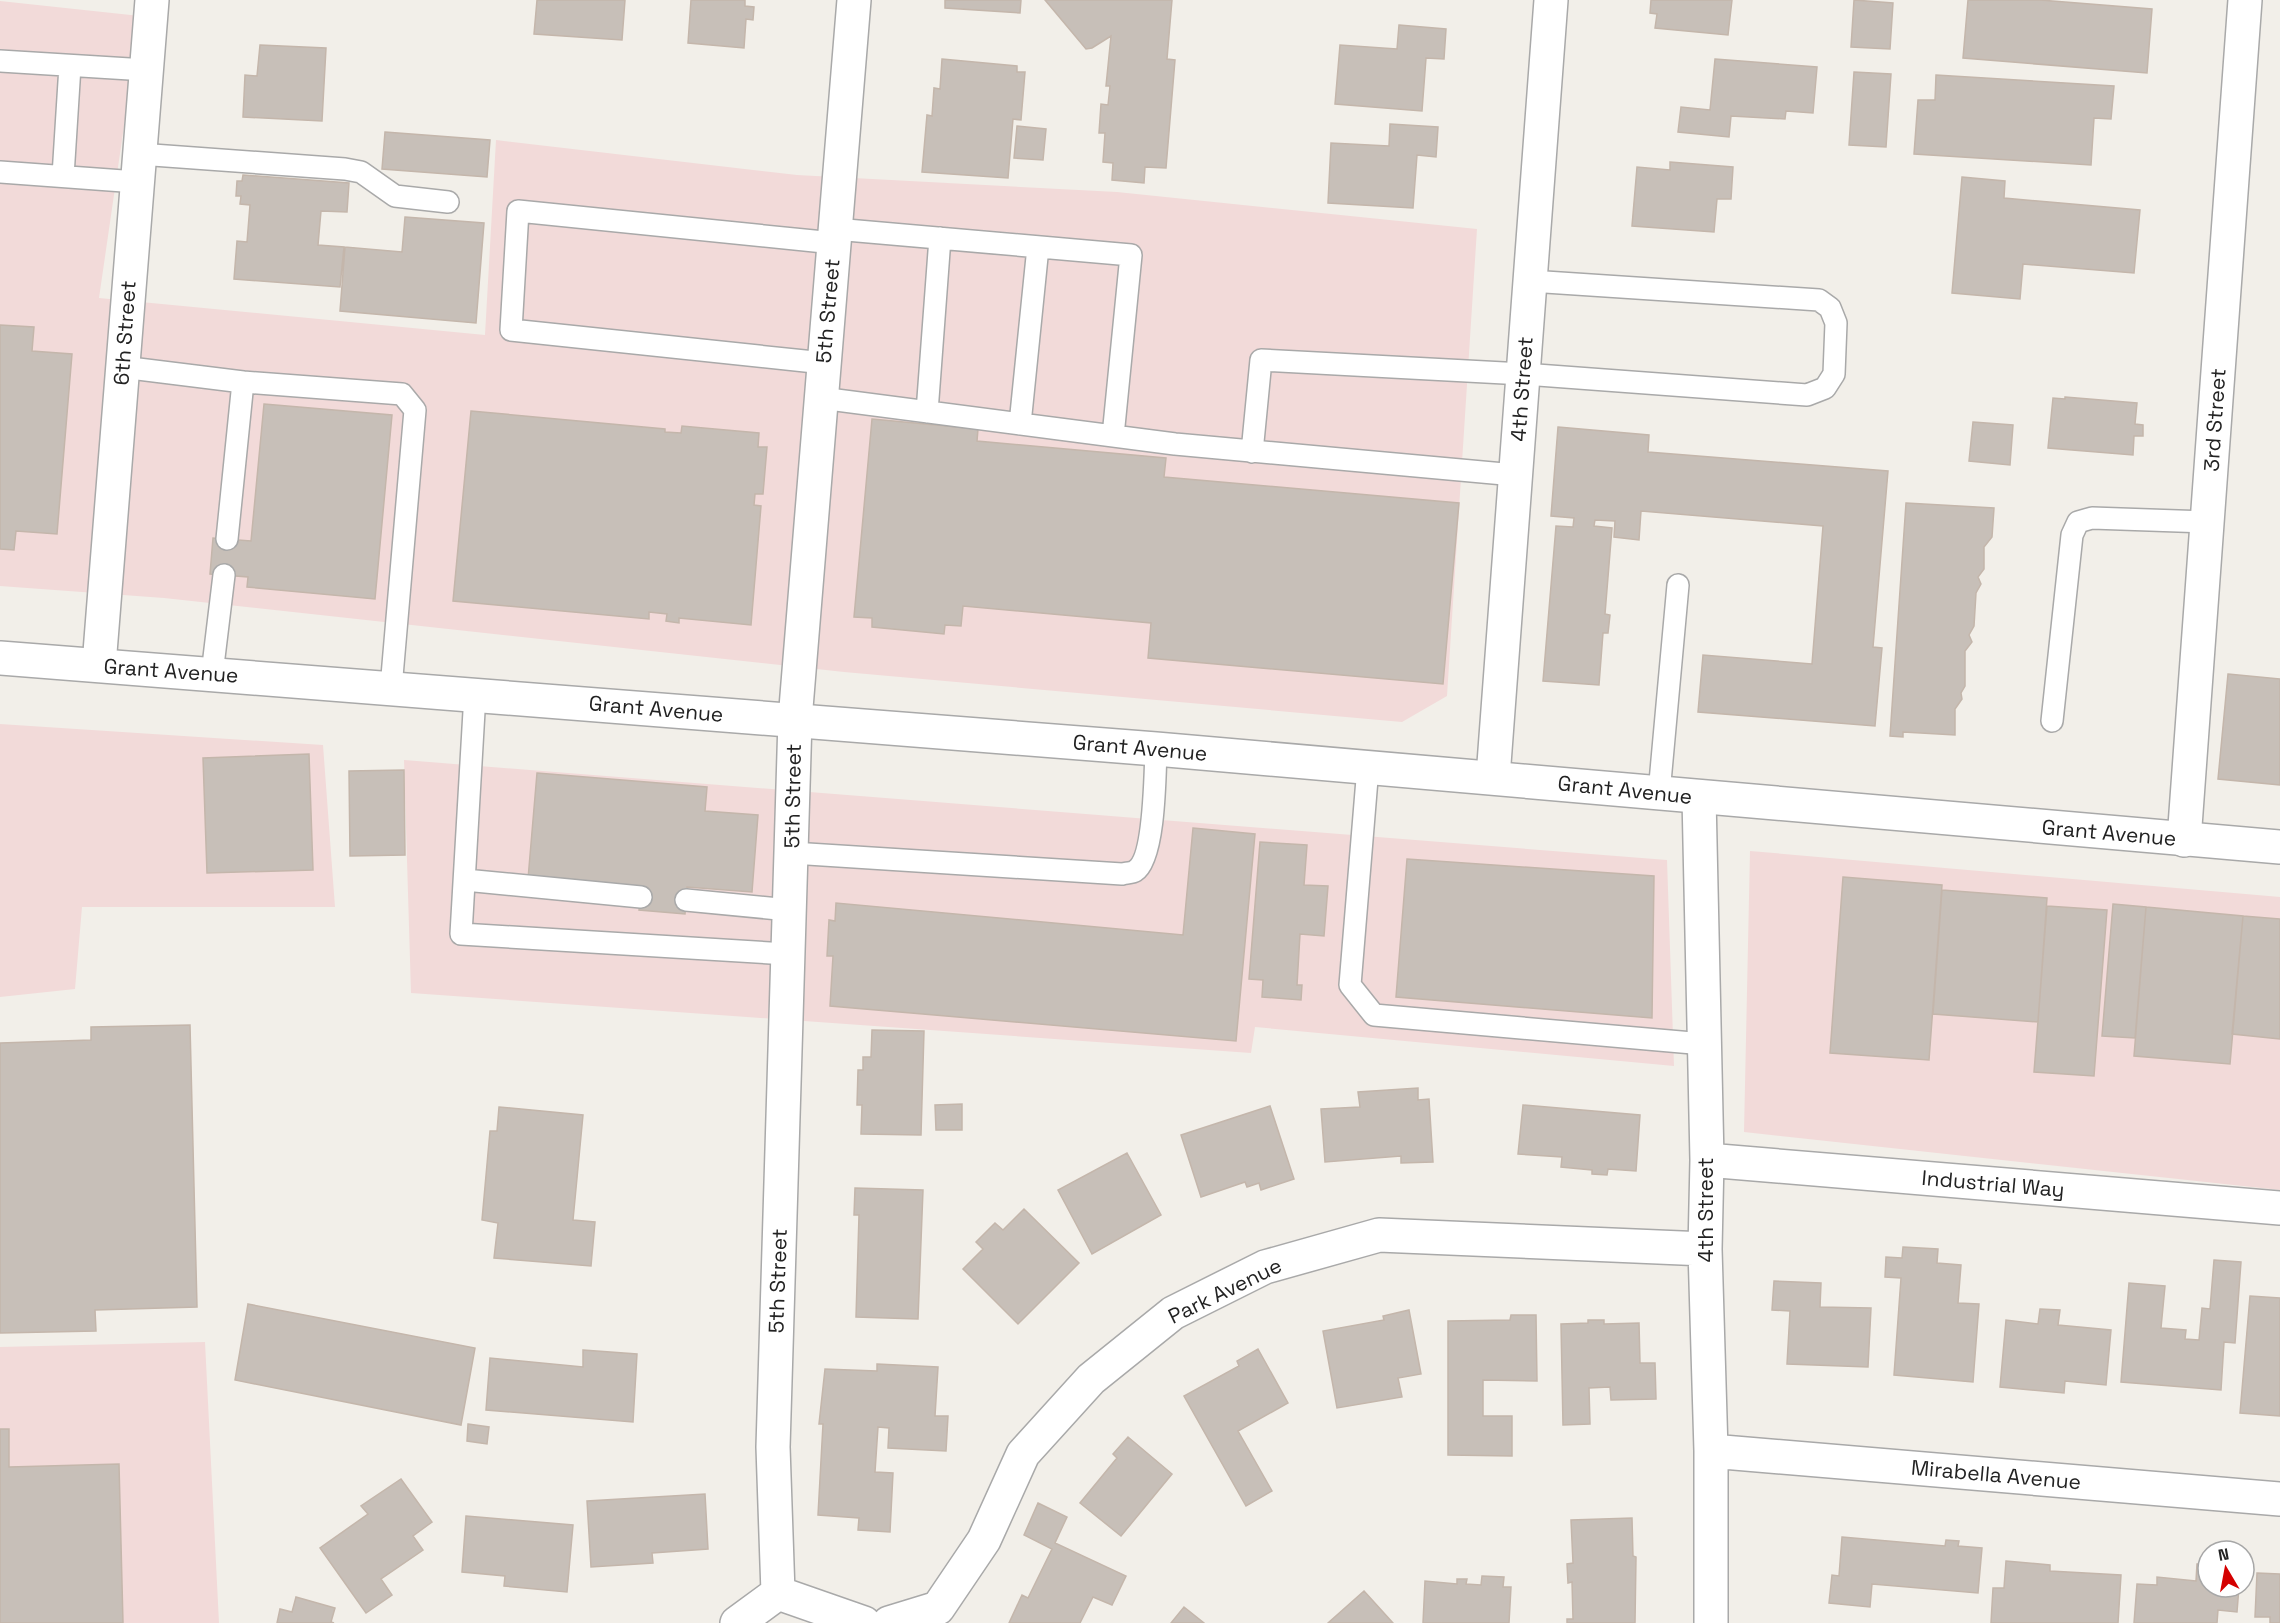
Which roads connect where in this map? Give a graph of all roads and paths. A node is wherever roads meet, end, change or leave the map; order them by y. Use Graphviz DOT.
graph roads {
  1 [pos="152,0"];
  2 [pos="854,0"];
  3 [pos="1551,0"];
  4 [pos="2245,0"];
  5 [pos="0,61"];
  6 [pos="70,66"];
  7 [pos="146,70"];
  8 [pos="138,168"];
  9 [pos="0,172"];
  10 [pos="63,176"];
  11 [pos="448,202"];
  12 [pos="834,236"];
  13 [pos="940,238"];
  14 [pos="1038,247"];
  15 [pos="1530,280"];
  16 [pos="824,363"];
  17 [pos="122,367"];
  18 [pos="1523,374"];
  19 [pos="243,382"];
  20 [pos="821,398"];
  21 [pos="927,412"];
  22 [pos="1020,424"];
  23 [pos="1113,436"];
  24 [pos="1252,452"];
  25 [pos="1515,475"];
  26 [pos="2207,522"];
  27 [pos="227,539"];
  28 [pos="224,575"];
  29 [pos="1678,585"];
  30 [pos="0,658"];
  31 [pos="99,665"];
  32 [pos="212,674"];
  33 [pos="391,688"];
  34 [pos="475,694"];
  35 [pos="795,720"];
  36 [pos="2052,721"];
  37 [pos="1156,749"];
  38 [pos="1368,767"];
  39 [pos="1493,777"];
  40 [pos="1659,793"];
  41 [pos="1699,797"];
  42 [pos="2184,840"];
  43 [pos="2280,847"];
  44 [pos="792,853"];
  45 [pos="465,880"];
  46 [pos="641,897"];
  47 [pos="686,900"];
  48 [pos="789,910"];
  49 [pos="787,954"];
  50 [pos="1704,1044"];
  51 [pos="1707,1160"];
  52 [pos="2280,1208"];
  53 [pos="1705,1249"];
  54 [pos="1711,1451"];
  55 [pos="2280,1499"];
  56 [pos="778,1593"];
  57 [pos="737,1623"];
  58 [pos="864,1623"];
  59 [pos="889,1623"];
  60 [pos="1711,1623"];
  1 -- 7 [label="street, 6th Street"];
  2 -- 12 [label="street, 5th Street"];
  3 -- 15 [label="street, 4th Street"];
  4 -- 26 [label="street, 3rd Street"];
  5 -- 6 [label="lane"];
  6 -- 7 [label="lane"];
  6 -- 10 [label="lane"];
  7 -- 8 [label="street, 6th Street"];
  8 -- 10 [label="lane"];
  8 -- 11 [label="lane"];
  8 -- 17 [label="street, 6th Street"];
  9 -- 10 [label="lane"];
  12 -- 13 [label="lane"];
  12 -- 16 [label="street, 5th Street"];
  12 -- 16 [label="lane"];
  13 -- 14 [label="lane"];
  13 -- 21 [label="lane"];
  14 -- 22 [label="lane"];
  14 -- 23 [label="lane"];
  15 -- 18 [label="street, 4th Street"];
  15 -- 18 [label="lane"];
  16 -- 20 [label="street, 5th Street"];
  17 -- 19 [label="lane"];
  17 -- 31 [label="street, 6th Street"];
  18 -- 24 [label="lane"];
  18 -- 25 [label="street, 4th Street"];
  19 -- 27 [label="lane"];
  19 -- 33 [label="lane"];
  20 -- 21 [label="lane"];
  20 -- 35 [label="street, 5th Street"];
  21 -- 22 [label="lane"];
  22 -- 23 [label="lane"];
  23 -- 24 [label="lane"];
  24 -- 25 [label="lane"];
  25 -- 39 [label="street, 4th Street"];
  26 -- 36 [label="lane"];
  26 -- 42 [label="street, 3rd Street"];
  28 -- 32 [label="lane"];
  29 -- 40 [label="lane"];
  30 -- 31 [label="street, Grant Avenue"];
  31 -- 32 [label="street, Grant Avenue"];
  32 -- 33 [label="street, Grant Avenue"];
  33 -- 34 [label="street, Grant Avenue"];
  34 -- 35 [label="street, Grant Avenue"];
  34 -- 45 [label="lane"];
  35 -- 37 [label="street, Grant Avenue"];
  35 -- 44 [label="street, 5th Street"];
  37 -- 38 [label="street, Grant Avenue"];
  37 -- 44 [label="lane"];
  38 -- 39 [label="street, Grant Avenue"];
  38 -- 50 [label="lane"];
  39 -- 40 [label="street, Grant Avenue"];
  40 -- 41 [label="street, Grant Avenue"];
  41 -- 42 [label="street, Grant Avenue"];
  41 -- 50 [label="street, 4th Street"];
  42 -- 43 [label="street, Grant Avenue"];
  44 -- 48 [label="street, 5th Street"];
  45 -- 46 [label="lane"];
  45 -- 49 [label="lane"];
  47 -- 48 [label="lane"];
  48 -- 49 [label="street, 5th Street"];
  49 -- 56 [label="street, 5th Street"];
  50 -- 51 [label="street, 4th Street"];
  51 -- 52 [label="street, Industrial Way"];
  51 -- 53 [label="street, 4th Street"];
  53 -- 54 [label="street, 4th Street"];
  53 -- 59 [label="street, Park Avenue"];
  54 -- 55 [label="street, Mirabella Avenue"];
  54 -- 60 [label="street, 4th Street"];
  56 -- 57 [label="street"];
  56 -- 58 [label="street"];
}
